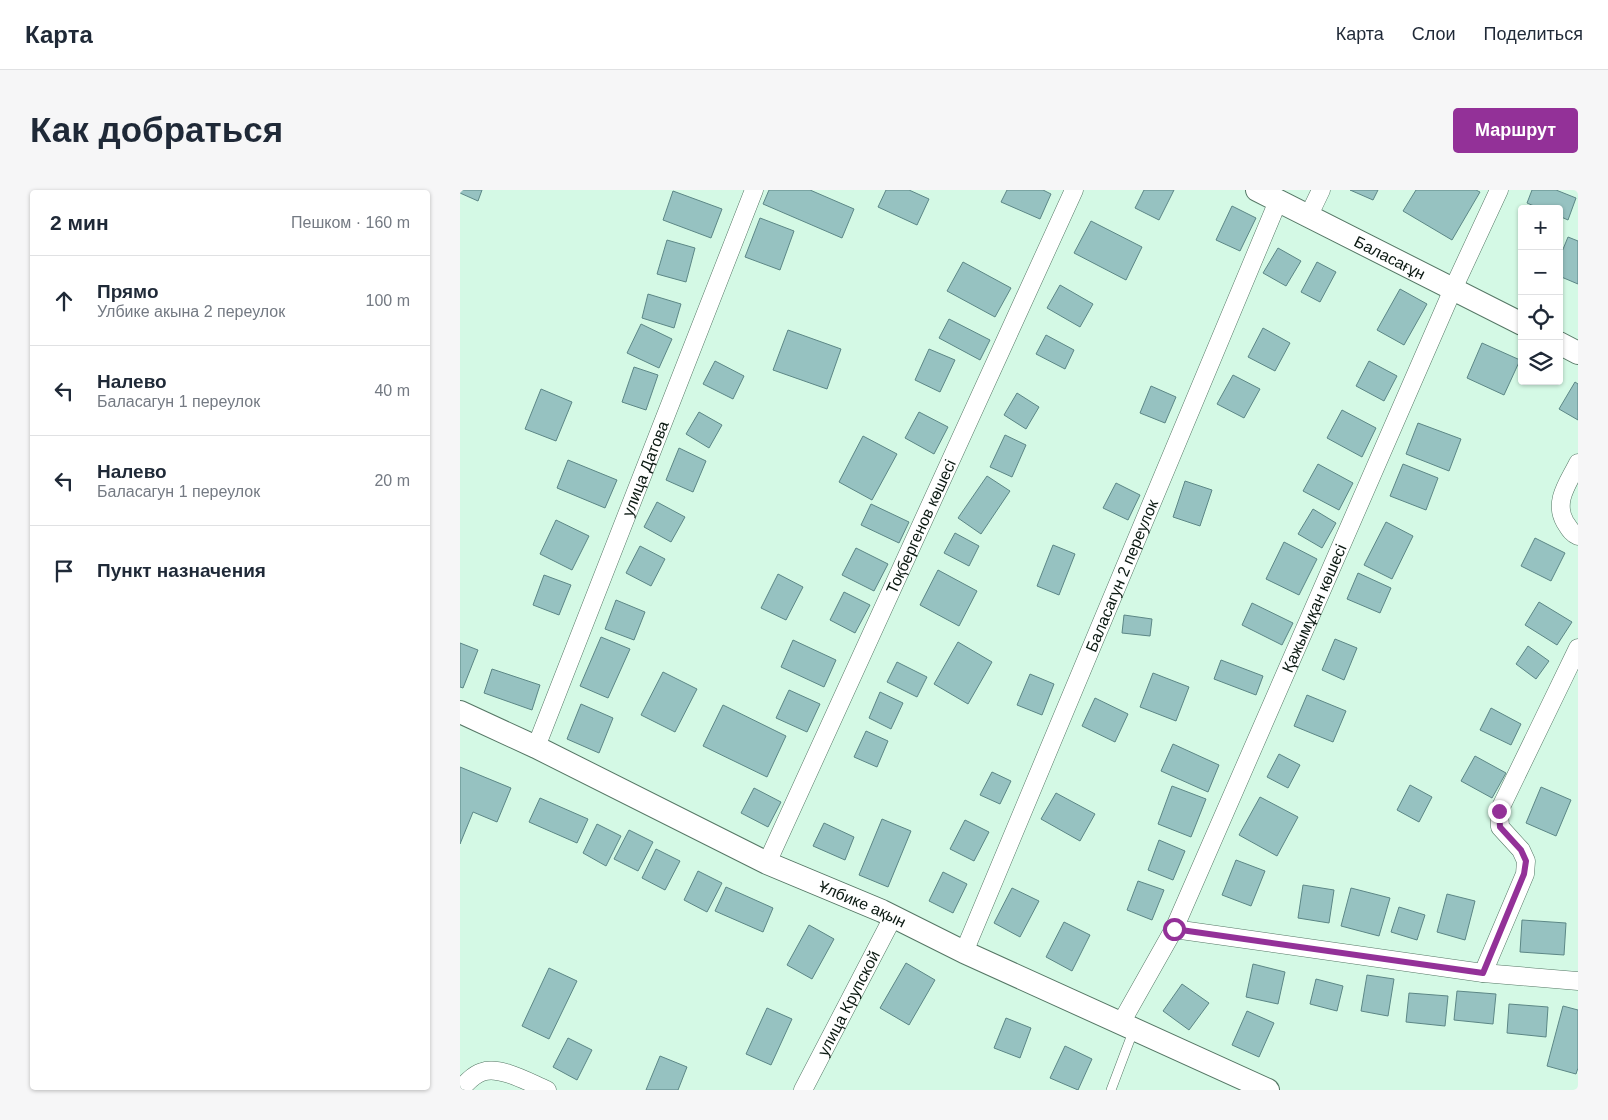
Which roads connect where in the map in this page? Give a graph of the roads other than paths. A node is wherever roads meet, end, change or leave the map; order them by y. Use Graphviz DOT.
graph roads {
  1 [pos="754,190"];
  2 [pos="1074,190"];
  3 [pos="1257,190"];
  4 [pos="1321,190"];
  5 [pos="1499,190"];
  6 [pos="1278,201"];
  7 [pos="1309,215"];
  8 [pos="1453,289"];
  9 [pos="1518,322"];
  10 [pos="1563,345"];
  11 [pos="1578,352"];
  12 [pos="1578,463"];
  13 [pos="1578,536"];
  14 [pos="1578,648"];
  15 [pos="460,712"];
  16 [pos="536,747"];
  17 [pos="767,863"];
  18 [pos="892,917"];
  19 [pos="1174,929"];
  20 [pos="964,952"];
  21 [pos="1483,973"];
  22 [pos="1578,982"];
  23 [pos="1128,1026"];
  24 [pos="460,1090"];
  25 [pos="547,1090"];
  26 [pos="802,1090"];
  27 [pos="1111,1090"];
  28 [pos="1268,1090"];
  1 -- 16 [label="street, улица Датова"];
  2 -- 17 [label="street, Тоқбергенов көшесі"];
  3 -- 6 [label="street, Баласағұн"];
  4 -- 7 [label="street"];
  5 -- 8 [label="street, Қажымұқан көшесі"];
  6 -- 7 [label="street, Баласағұн"];
  6 -- 20 [label="street, Баласагун 2 переулок"];
  7 -- 8 [label="street, Баласағұн"];
  8 -- 9 [label="street, Баласағұн"];
  8 -- 19 [label="street, Қажымұқан көшесі"];
  10 -- 11 [label="street"];
  12 -- 13 [label="street"];
  14 -- 21 [label="street"];
  15 -- 16 [label="street, Ұлбике ақын"];
  16 -- 17 [label="street, Ұлбике ақын"];
  17 -- 18 [label="street, Ұлбике ақын"];
  18 -- 20 [label="street, Ұлбике ақын"];
  18 -- 26 [label="street, улица Крупской"];
  19 -- 21 [label="street"];
  19 -- 23 [label="street, Қажымұқан көшесі"];
  20 -- 23 [label="street, Ұлбике ақын"];
  21 -- 22 [label="street"];
  23 -- 27 [label="lane"];
  23 -- 28 [label="street, Ұлбике ақын"];
  24 -- 25 [label="street"];
}
